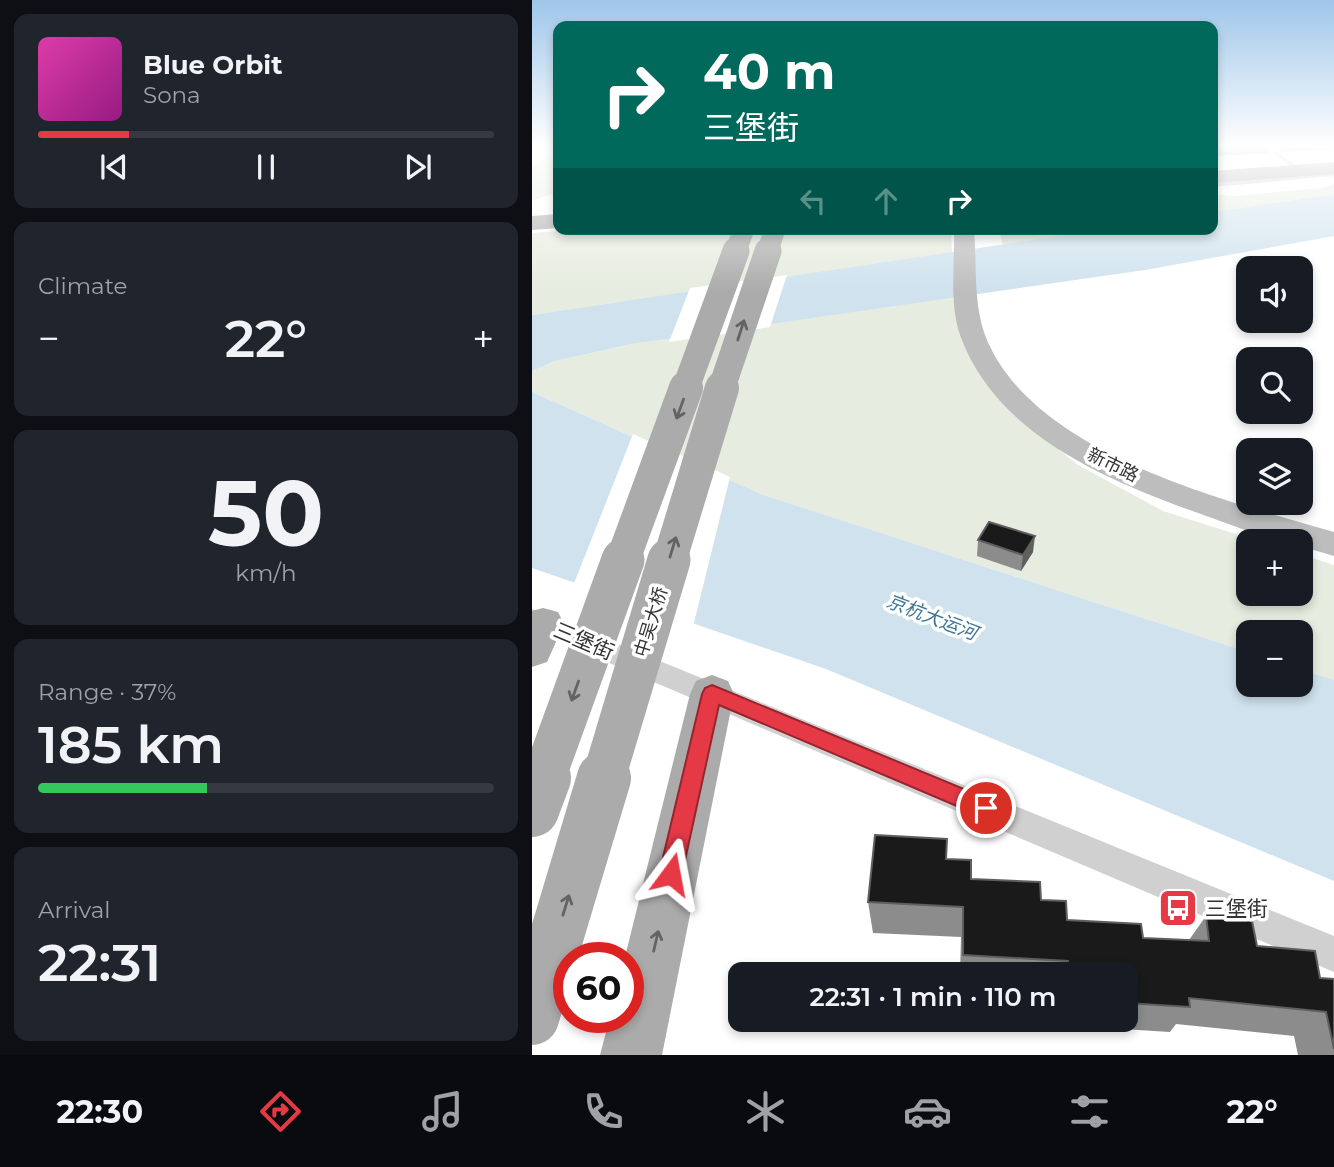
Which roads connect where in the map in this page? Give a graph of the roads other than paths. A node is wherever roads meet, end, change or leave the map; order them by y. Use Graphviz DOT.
graph roads {
  1 [pos="553,212"];
  2 [pos="532,214"];
  3 [pos="553,221"];
  4 [pos="532,223"];
  5 [pos="975,236"];
  6 [pos="756,239"];
  7 [pos="979,297"];
  8 [pos="1334,529"];
  9 [pos="1334,544"];
  10 [pos="536,631"];
  11 [pos="712,694"];
  12 [pos="532,810"];
  13 [pos="1334,954"];
  14 [pos="532,1018"];
  15 [pos="631,1055"];
  1 -- 2 [label="main road"];
  3 -- 4 [label="main road"];
  5 -- 7 [label="street"];
  6 -- 12 [label="main road, 中吴大桥, one-way, bridge"];
  14 -- 6 [label="main road, 中吴大桥, one-way, bridge"];
  7 -- 8 [label="street, 新市路"];
  7 -- 9 [label="street, 新市路"];
  10 -- 11 [label="street, 三堡街"];
  11 -- 13 [label="street, 三堡街"];
  15 -- 11 [label="main road, one-way"];
}
